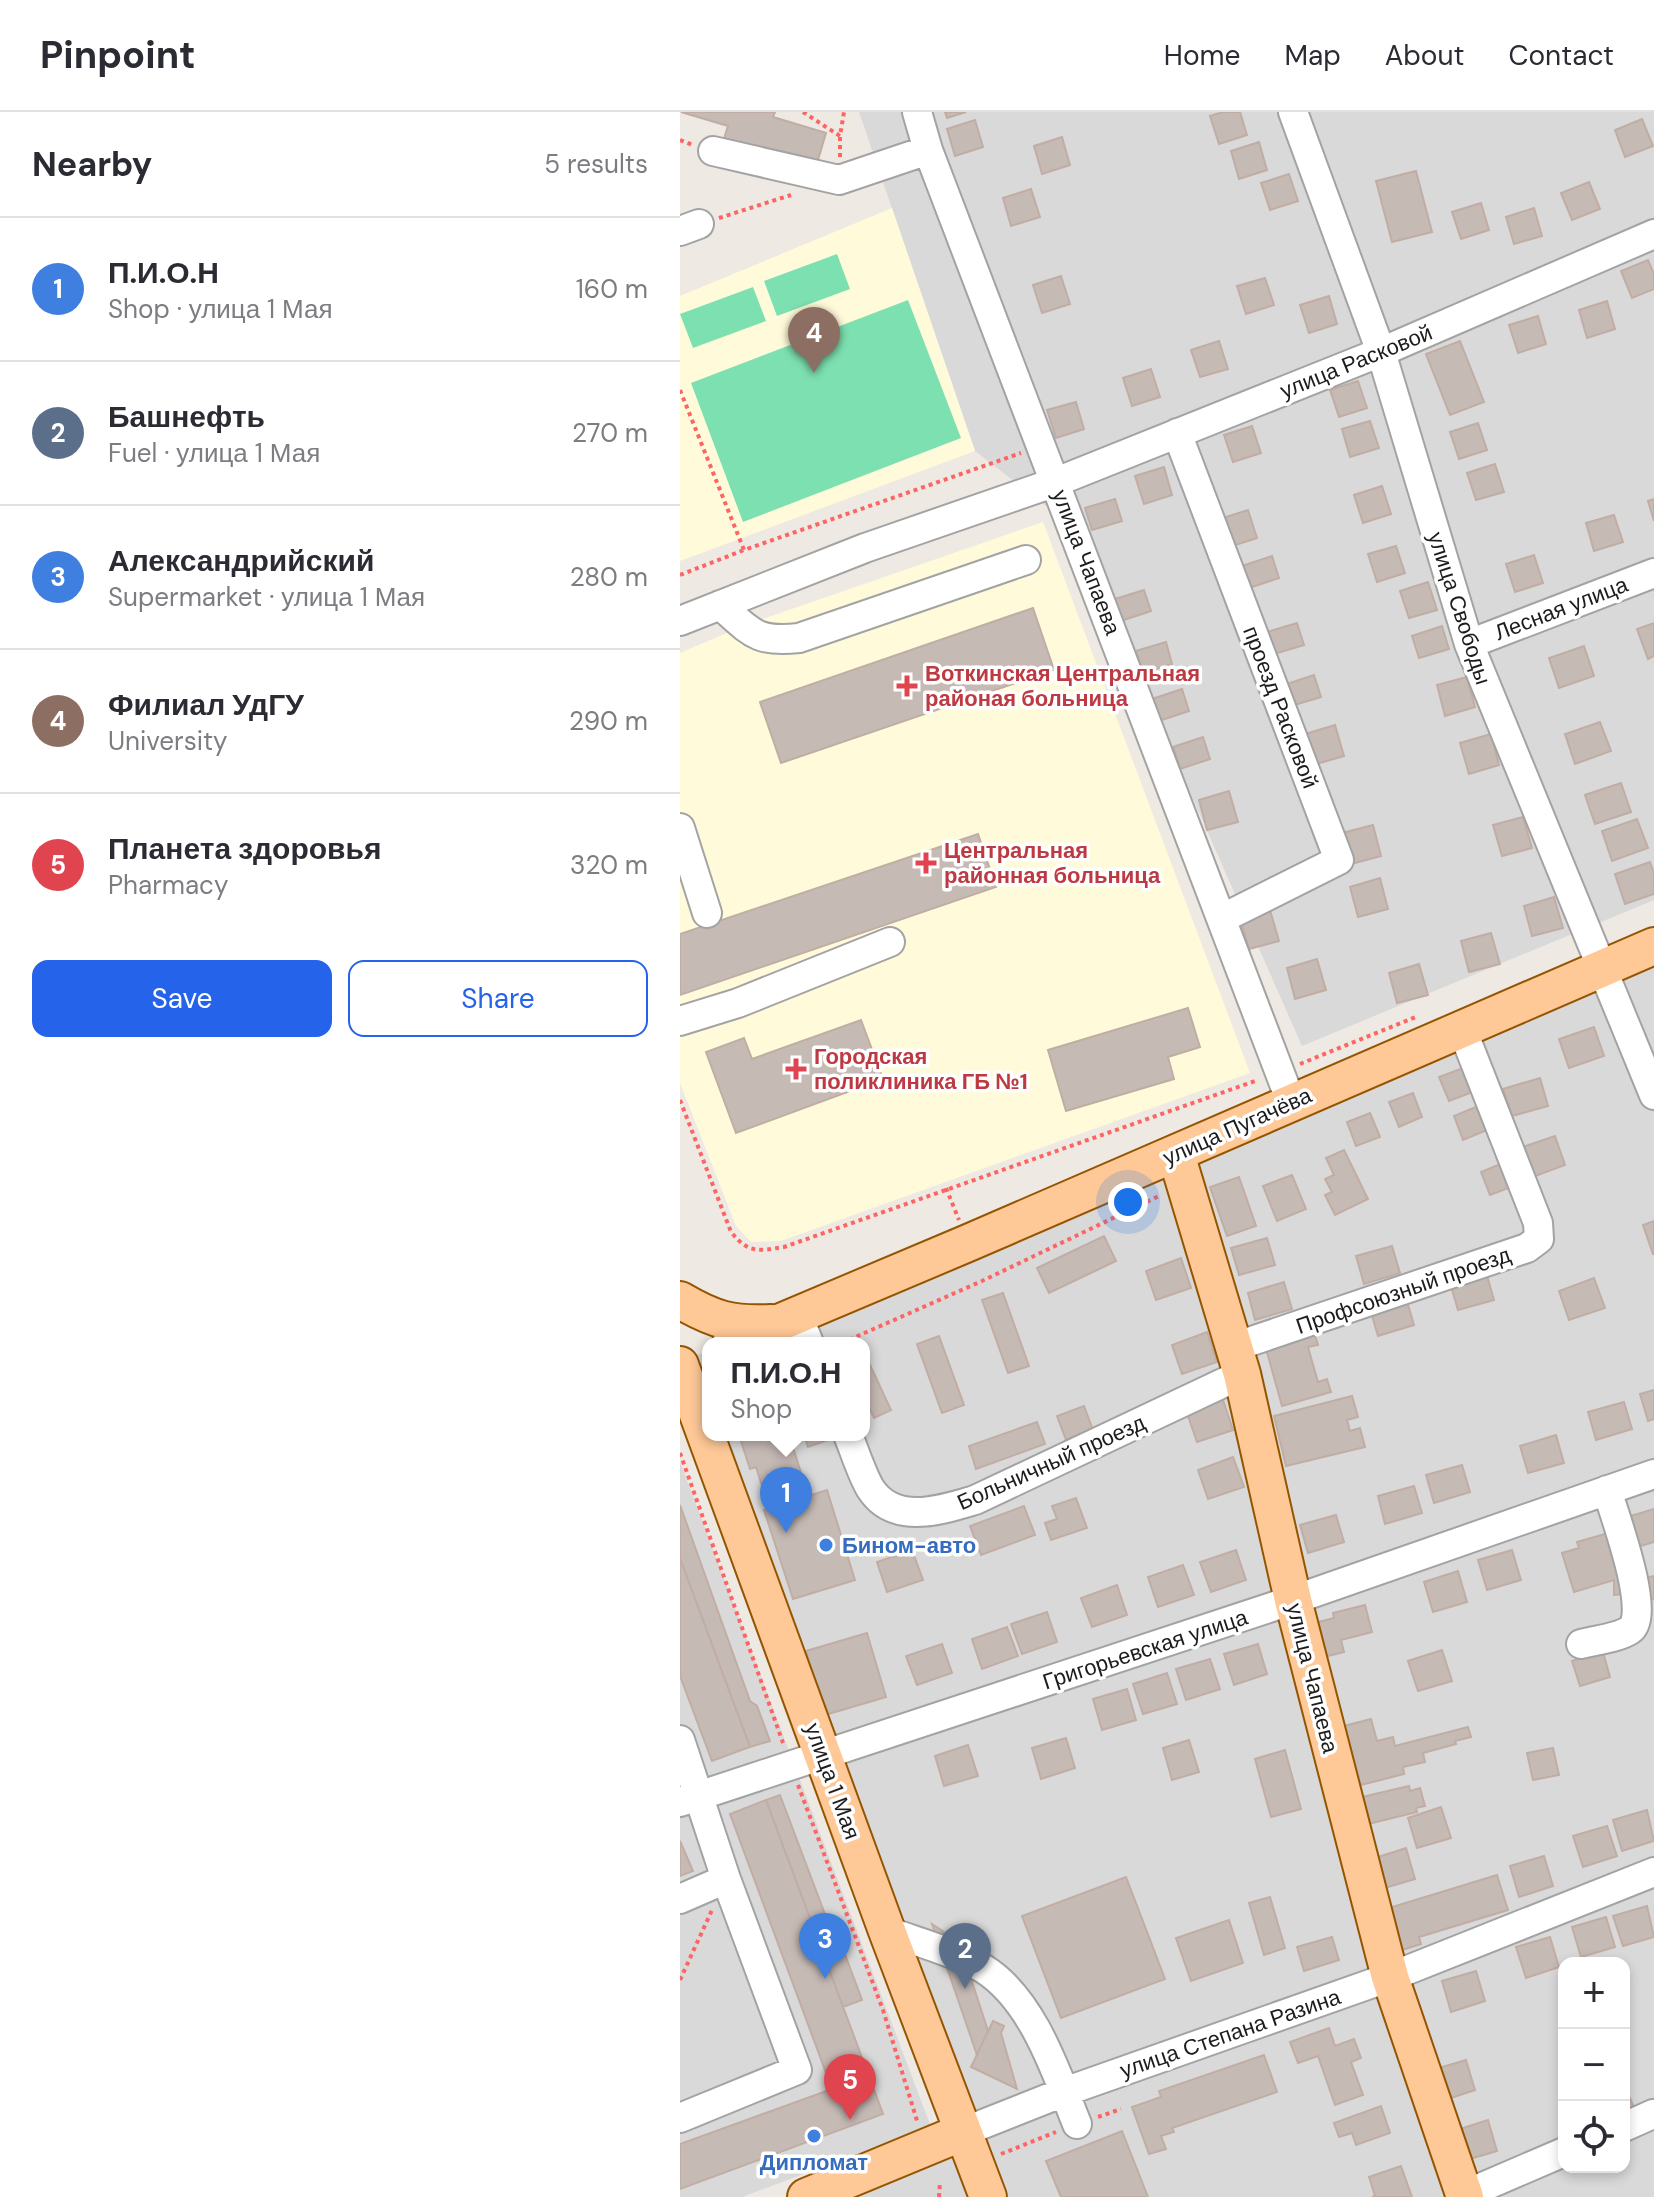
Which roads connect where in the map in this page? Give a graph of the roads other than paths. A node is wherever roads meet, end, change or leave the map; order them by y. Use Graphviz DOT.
graph roads {
  1 [pos="917,112"];
  2 [pos="1293,112"];
  3 [pos="928,150"];
  4 [pos="713,151"];
  5 [pos="1654,234"];
  6 [pos="1381,352"];
  7 [pos="1177,433"];
  8 [pos="1056,482"];
  9 [pos="1026,560"];
  10 [pos="1654,573"];
  11 [pos="720,605"];
  12 [pos="680,621"];
  13 [pos="1469,644"];
  14 [pos="680,828"];
  15 [pos="707,913"];
  16 [pos="1223,918"];
  17 [pos="890,942"];
  18 [pos="1654,946"];
  19 [pos="1602,969"];
  20 [pos="680,1021"];
  21 [pos="1462,1029"];
  22 [pos="1286,1087"];
  23 [pos="1654,1095"];
  24 [pos="1181,1169"];
  25 [pos="680,1300"];
  26 [pos="798,1327"];
  27 [pos="756,1337"];
  28 [pos="702,1355"];
  29 [pos="1238,1361"];
  30 [pos="680,1364"];
  31 [pos="688,1411"];
  32 [pos="851,1441"];
  33 [pos="1654,1474"];
  34 [pos="1607,1490"];
  35 [pos="1293,1600"];
  36 [pos="1581,1644"];
  37 [pos="680,1740"];
  38 [pos="824,1755"];
  39 [pos="690,1799"];
  40 [pos="1654,1872"];
  41 [pos="726,1879"];
  42 [pos="680,1899"];
  43 [pos="887,1931"];
  44 [pos="1390,1977"];
  45 [pos="1064,2092"];
  46 [pos="1653,2114"];
  47 [pos="680,2118"];
  48 [pos="1077,2124"];
  49 [pos="1630,2124"];
  50 [pos="963,2132"];
  51 [pos="1558,2155"];
  52 [pos="1464,2196"];
  53 [pos="806,2197"];
  54 [pos="988,2197"];
  1 -- 3 [label="street, улица Чапаева"];
  2 -- 6 [label="street, улица Свободы"];
  3 -- 4 [label="street"];
  3 -- 8 [label="street, улица Чапаева"];
  5 -- 6 [label="street, улица Расковой"];
  6 -- 7 [label="street, улица Расковой"];
  6 -- 13 [label="street, улица Свободы"];
  7 -- 8 [label="street, улица Расковой"];
  7 -- 16 [label="street, проезд Расковой"];
  8 -- 11 [label="street, улица Расковой"];
  8 -- 16 [label="street, улица Чапаева"];
  9 -- 11 [label="street"];
  10 -- 13 [label="street, Лесная улица"];
  11 -- 12 [label="street, улица Расковой"];
  13 -- 19 [label="street, улица Свободы"];
  14 -- 15 [label="street"];
  16 -- 22 [label="street, улица Чапаева"];
  17 -- 20 [label="street"];
  18 -- 19 [label="main road, улица Пугачёва"];
  19 -- 21 [label="main road, улица Пугачёва"];
  19 -- 23 [label="street, улица Свободы"];
  21 -- 22 [label="main road, улица Пугачёва"];
  21 -- 29 [label="street, Профсоюзный проезд"];
  22 -- 24 [label="main road, улица Пугачёва"];
  24 -- 26 [label="main road, улица Пугачёва"];
  24 -- 29 [label="main road, улица Чапаева"];
  25 -- 26 [label="main road"];
  26 -- 27 [label="main road, улица Пугачёва"];
  28 -- 30 [label="main road"];
  29 -- 32 [label="street, Больничный проезд"];
  29 -- 35 [label="main road, улица Чапаева"];
  30 -- 31 [label="main road, улица 1 Мая"];
  31 -- 38 [label="main road, улица 1 Мая"];
  33 -- 34 [label="street, Григорьевская улица"];
  34 -- 35 [label="street, Григорьевская улица"];
  34 -- 36 [label="street"];
  35 -- 38 [label="street, Григорьевская улица"];
  35 -- 44 [label="main road, улица Чапаева"];
  37 -- 39 [label="street"];
  38 -- 39 [label="street, Григорьевская улица"];
  38 -- 43 [label="main road, улица 1 Мая"];
  39 -- 41 [label="street"];
  40 -- 44 [label="street, улица Степана Разина"];
  41 -- 42 [label="street"];
  41 -- 47 [label="street"];
  43 -- 45 [label="street"];
  43 -- 50 [label="main road, улица 1 Мая"];
  44 -- 45 [label="street, улица Степана Разина"];
  44 -- 52 [label="main road, улица Чапаева"];
  45 -- 48 [label="street"];
  45 -- 50 [label="street, улица Степана Разина"];
  46 -- 49 [label="street"];
  50 -- 53 [label="main road, улица Степана Разина"];
  50 -- 54 [label="main road, улица 1 Мая"];
  51 -- 52 [label="street"];
}
